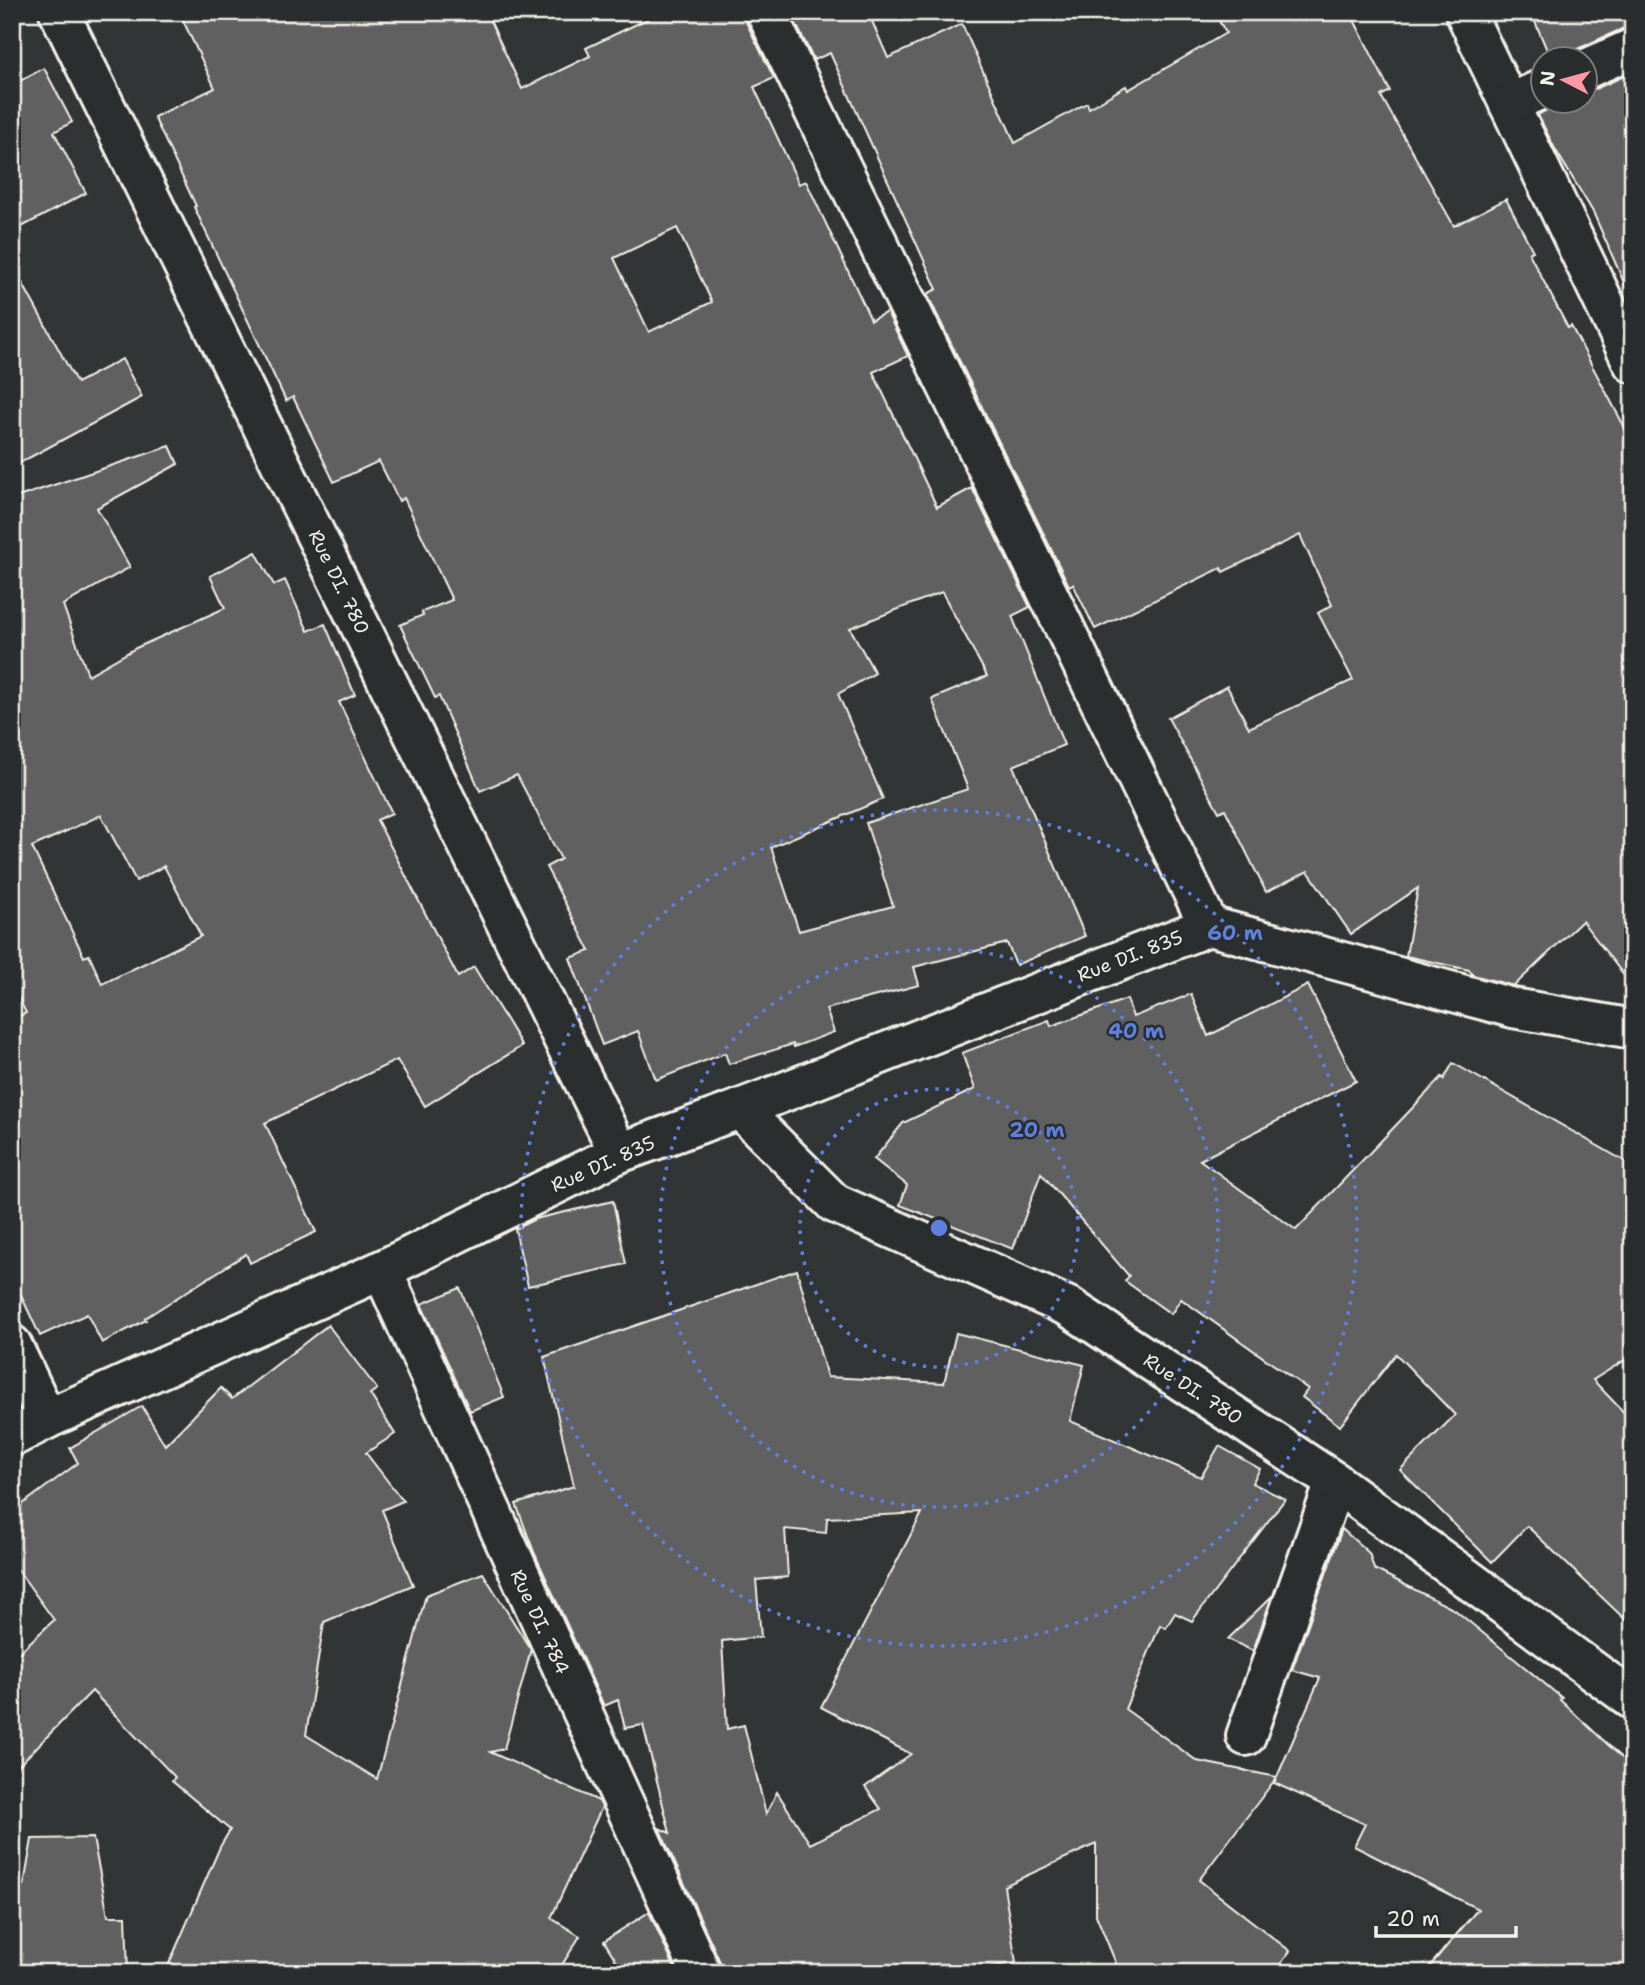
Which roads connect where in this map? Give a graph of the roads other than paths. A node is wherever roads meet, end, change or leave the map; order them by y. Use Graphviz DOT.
graph roads {
  1 [pos="59,12"];
  2 [pos="766,12"];
  3 [pos="1465,12"];
  4 [pos="1633,48"];
  5 [pos="1600,63"];
  6 [pos="1530,94"];
  7 [pos="1509,104"];
  8 [pos="1633,363"];
  9 [pos="1209,926"];
  10 [pos="1633,1029"];
  11 [pos="740,1109"];
  12 [pos="618,1153"];
  13 [pos="382,1270"];
  14 [pos="12,1345"];
  15 [pos="47,1419"];
  16 [pos="12,1437"];
  17 [pos="1335,1482"];
  18 [pos="1633,1700"];
  19 [pos="1247,1736"];
  20 [pos="701,1973"];
  1 -- 12 [label="street, Rue DI. 780"];
  2 -- 9 [label="street"];
  3 -- 7 [label="street"];
  4 -- 5 [label="street"];
  6 -- 7 [label="street"];
  7 -- 8 [label="street"];
  9 -- 10 [label="street"];
  9 -- 11 [label="street, Rue DI. 835"];
  11 -- 12 [label="street, Rue DI. 835"];
  11 -- 17 [label="street, Rue DI. 780"];
  12 -- 13 [label="street, Rue DI. 835"];
  13 -- 15 [label="street, Rue DI. 835"];
  13 -- 20 [label="street, Rue DI. 784"];
  14 -- 15 [label="street"];
  15 -- 16 [label="street, Rue DI. 835"];
  17 -- 18 [label="street, Rue DI. 780"];
  17 -- 19 [label="street"];
}
